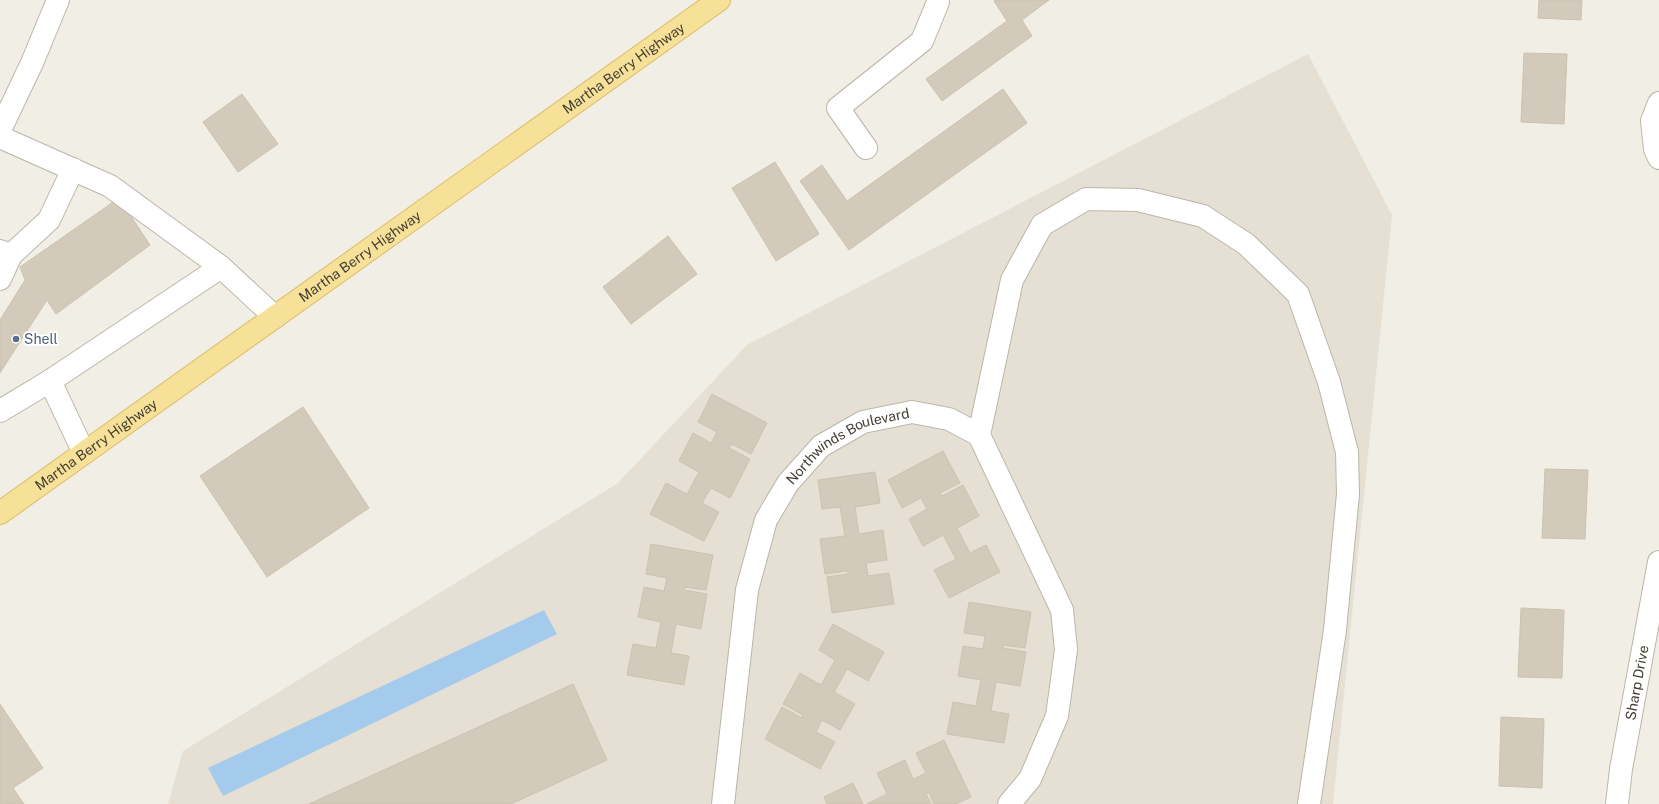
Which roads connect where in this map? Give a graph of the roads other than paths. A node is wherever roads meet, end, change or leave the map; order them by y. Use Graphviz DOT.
graph roads {
  1 [pos="58,0"];
  2 [pos="719,0"];
  3 [pos="938,1"];
  4 [pos="1659,103"];
  5 [pos="0,130"];
  6 [pos="0,137"];
  7 [pos="866,148"];
  8 [pos="1659,158"];
  9 [pos="73,169"];
  10 [pos="6,253"];
  11 [pos="221,268"];
  12 [pos="0,279"];
  13 [pos="275,317"];
  14 [pos="50,381"];
  15 [pos="0,411"];
  16 [pos="979,435"];
  17 [pos="84,453"];
  18 [pos="0,513"];
  19 [pos="1659,562"];
  20 [pos="724,804"];
  21 [pos="1009,804"];
  22 [pos="1309,804"];
  23 [pos="1617,804"];
  1 -- 5 [label="street"];
  2 -- 13 [label="main road, Martha Berry Highway"];
  3 -- 7 [label="street"];
  4 -- 8 [label="street"];
  6 -- 9 [label="street"];
  9 -- 10 [label="street"];
  9 -- 11 [label="street"];
  10 -- 12 [label="street"];
  11 -- 13 [label="street"];
  11 -- 14 [label="street"];
  13 -- 17 [label="main road, Martha Berry Highway"];
  14 -- 15 [label="street"];
  14 -- 17 [label="street"];
  16 -- 20 [label="street, Northwinds Boulevard"];
  16 -- 21 [label="street"];
  16 -- 22 [label="street"];
  17 -- 18 [label="main road, Martha Berry Highway"];
  19 -- 23 [label="street, Sharp Drive"];
}
